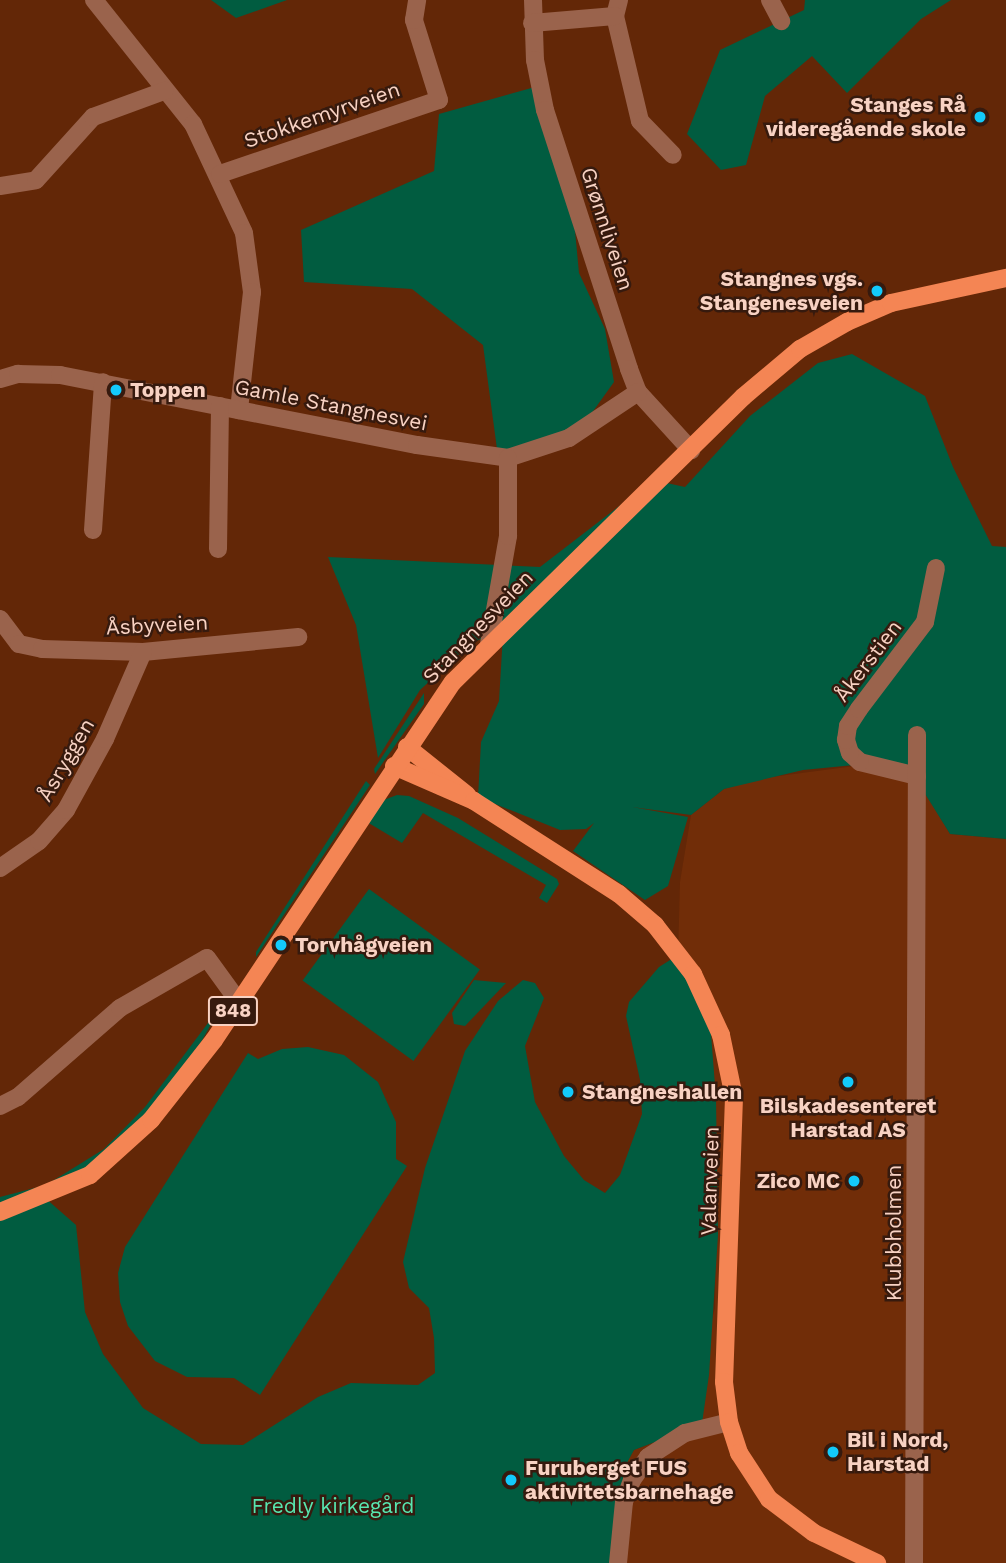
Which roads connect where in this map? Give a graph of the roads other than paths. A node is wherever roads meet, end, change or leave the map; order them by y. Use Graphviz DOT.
graph roads {
  1 [pos="94,0"];
  2 [pos="416,0"];
  3 [pos="533,0"];
  4 [pos="770,0"];
  5 [pos="617,8"];
  6 [pos="781,21"];
  7 [pos="532,23"];
  8 [pos="164,91"];
  9 [pos="673,155"];
  10 [pos="220,174"];
  11 [pos="0,186"];
  12 [pos="1006,278"];
  13 [pos="0,379"];
  14 [pos="103,382"];
  15 [pos="638,392"];
  16 [pos="220,406"];
  17 [pos="239,410"];
  18 [pos="691,450"];
  19 [pos="508,458"];
  20 [pos="93,530"];
  21 [pos="218,549"];
  22 [pos="936,568"];
  23 [pos="0,619"];
  24 [pos="298,637"];
  25 [pos="488,644"];
  26 [pos="144,652"];
  27 [pos="917,735"];
  28 [pos="407,747"];
  29 [pos="394,766"];
  30 [pos="917,776"];
  31 [pos="474,801"];
  32 [pos="0,868"];
  33 [pos="239,1002"];
  34 [pos="0,1106"];
  35 [pos="0,1212"];
  36 [pos="729,1422"];
  37 [pos="618,1563"];
  38 [pos="877,1563"];
  39 [pos="914,1563"];
  1 -- 8 [label="street"];
  2 -- 10 [label="street, Stokkemyrveien"];
  3 -- 7 [label="street, Grønnliveien"];
  4 -- 6 [label="street"];
  5 -- 7 [label="street"];
  5 -- 9 [label="street"];
  7 -- 15 [label="street, Grønnliveien"];
  8 -- 10 [label="street"];
  8 -- 11 [label="street"];
  10 -- 17 [label="street"];
  12 -- 18 [label="main road, Stangnesveien"];
  13 -- 14 [label="street, Gamle Stangnesvei"];
  14 -- 16 [label="street, Gamle Stangnesvei"];
  14 -- 20 [label="street"];
  15 -- 18 [label="street, Grønnliveien"];
  15 -- 19 [label="street, Gamle Stangnesvei"];
  16 -- 17 [label="street, Gamle Stangnesvei"];
  16 -- 21 [label="street"];
  17 -- 19 [label="street, Gamle Stangnesvei"];
  18 -- 25 [label="main road, Stangnesveien"];
  19 -- 25 [label="street"];
  22 -- 30 [label="street, Åkerstien"];
  23 -- 26 [label="street, Åsbyveien"];
  24 -- 26 [label="street, Åsbyveien"];
  25 -- 28 [label="main road, Stangnesveien"];
  26 -- 32 [label="street, Åsryggen"];
  27 -- 30 [label="street"];
  28 -- 29 [label="main road, Stangnesveien / 848"];
  28 -- 31 [label="main road, Valanveien"];
  29 -- 31 [label="main road, Valanveien"];
  29 -- 33 [label="main road, Stangnesveien / 848"];
  30 -- 39 [label="street, Klubbholmen"];
  31 -- 36 [label="main road, Valanveien"];
  33 -- 34 [label="street"];
  33 -- 35 [label="main road, Stangnesveien / 848"];
  36 -- 37 [label="street"];
  36 -- 38 [label="main road, Valanveien"];
}
